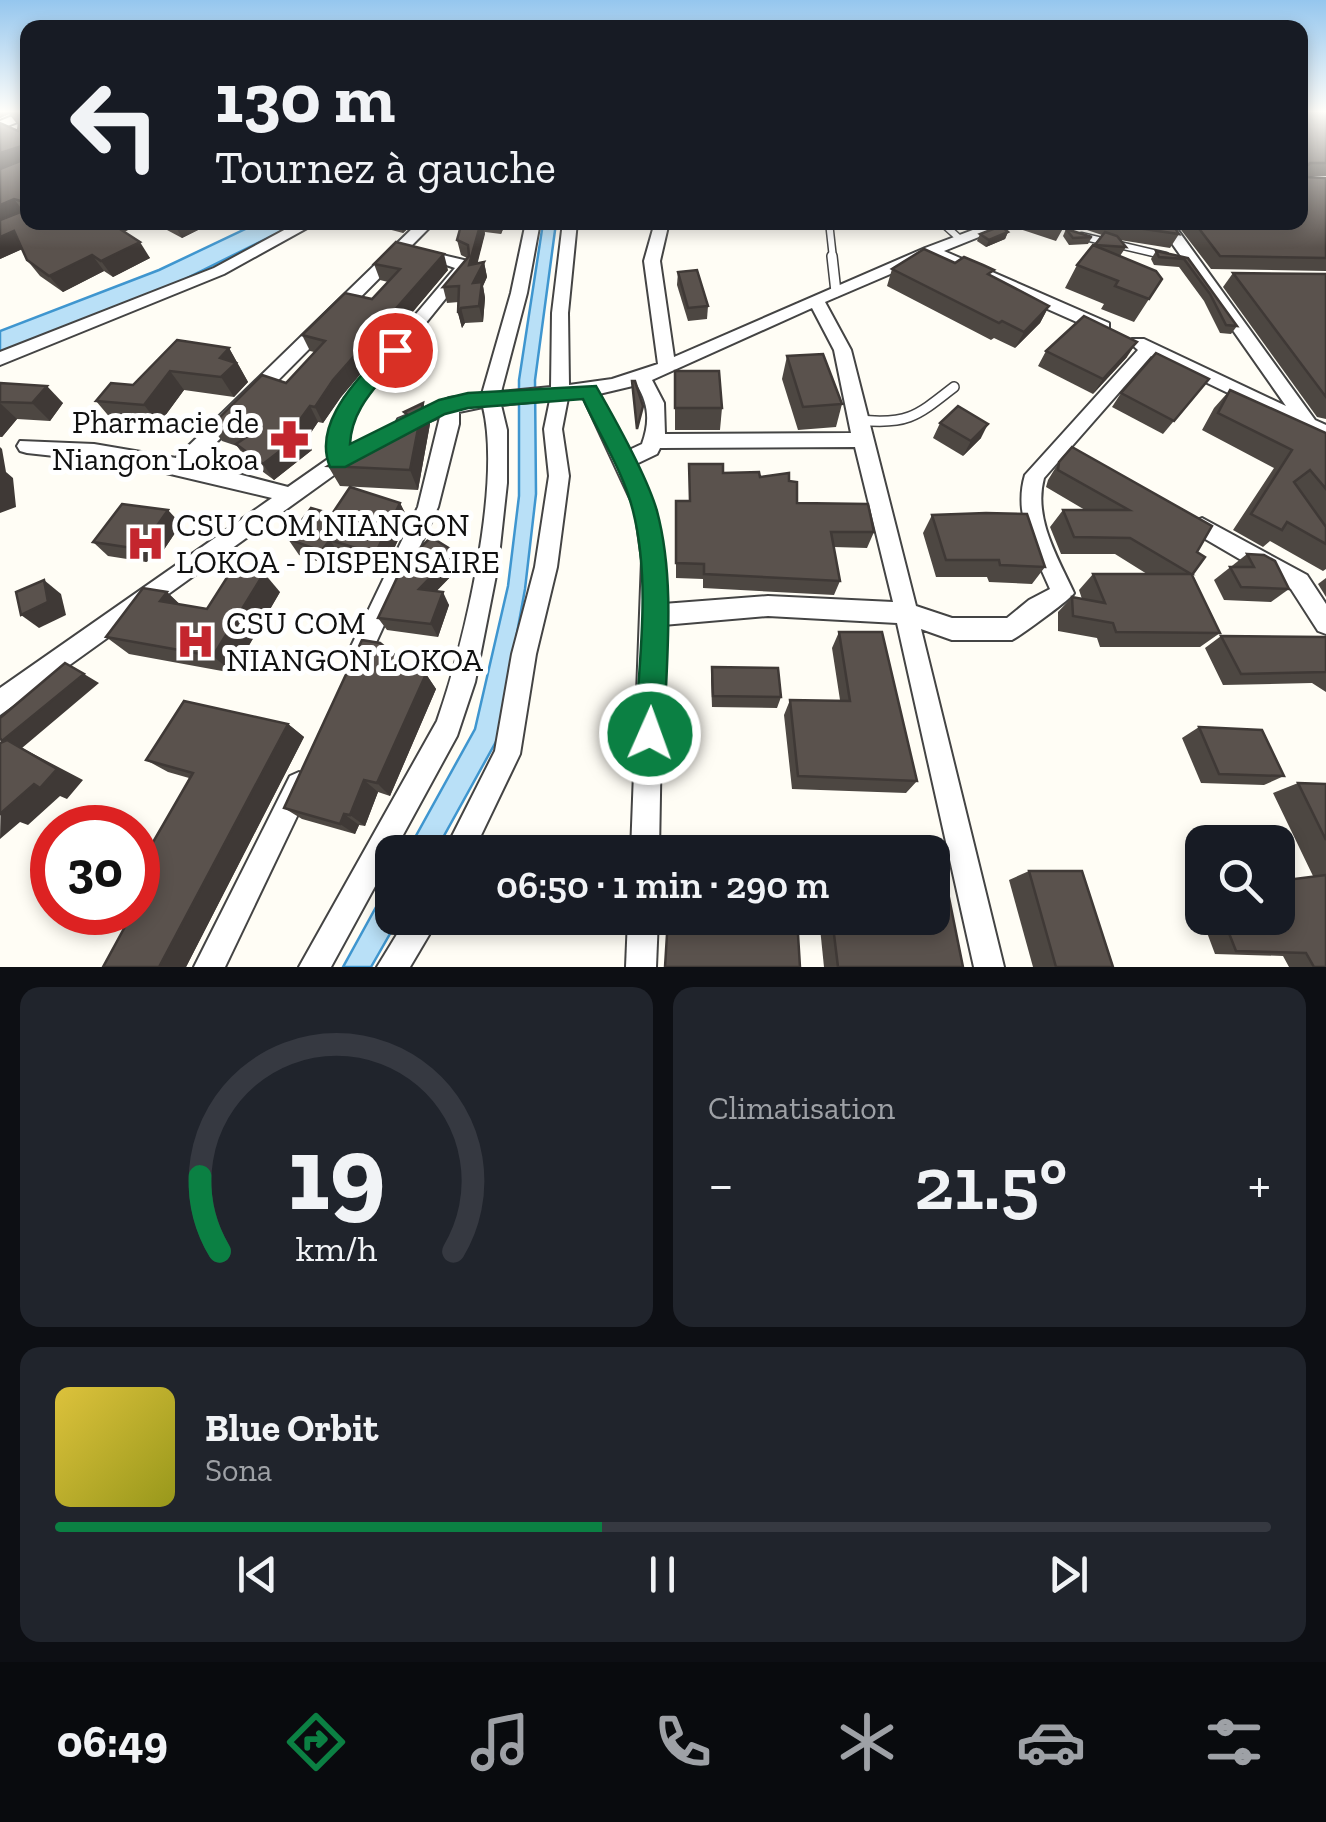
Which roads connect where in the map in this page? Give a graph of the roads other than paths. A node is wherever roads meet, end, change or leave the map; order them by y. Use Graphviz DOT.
graph roads {
  1 [pos="296,230"];
  2 [pos="419,230"];
  3 [pos="531,230"];
  4 [pos="569,230"];
  5 [pos="660,230"];
  6 [pos="829,230"];
  7 [pos="950,230"];
  8 [pos="985,230"];
  9 [pos="1170,230"];
  10 [pos="1070,232"];
  11 [pos="960,239"];
  12 [pos="399,247"];
  13 [pos="930,251"];
  14 [pos="1192,258"];
  15 [pos="1207,278"];
  16 [pos="1227,278"];
  17 [pos="826,296"];
  18 [pos="1148,348"];
  19 [pos="0,359"];
  20 [pos="667,367"];
  21 [pos="641,377"];
  22 [pos="954,387"];
  23 [pos="589,391"];
  24 [pos="552,394"];
  25 [pos="500,398"];
  26 [pos="449,405"];
  27 [pos="1308,423"];
  28 [pos="860,430"];
  29 [pos="1326,433"];
  30 [pos="654,441"];
  31 [pos="26,446"];
  32 [pos="624,460"];
  33 [pos="338,461"];
  34 [pos="182,464"];
  35 [pos="291,496"];
  36 [pos="1202,528"];
  37 [pos="906,613"];
  38 [pos="654,615"];
  39 [pos="1326,624"];
  40 [pos="342,694"];
  41 [pos="0,703"];
  42 [pos="310,762"];
  43 [pos="466,835"];
  44 [pos="647,835"];
  45 [pos="413,935"];
  46 [pos="642,935"];
  47 [pos="209,967"];
  48 [pos="314,967"];
  49 [pos="392,967"];
  50 [pos="641,967"];
  51 [pos="989,967"];
  1 -- 19 [label="street"];
  2 -- 12 [label="street"];
  3 -- 25 [label="street"];
  4 -- 24 [label="street"];
  5 -- 20 [label="street"];
  6 -- 17 [label="lane"];
  7 -- 11 [label="lane"];
  8 -- 11 [label="street"];
  9 -- 14 [label="street"];
  10 -- 14 [label="lane"];
  11 -- 13 [label="street"];
  12 -- 33 [label="street"];
  12 -- 34 [label="street"];
  13 -- 17 [label="street"];
  13 -- 18 [label="street"];
  14 -- 15 [label="street"];
  15 -- 16 [label="street"];
  15 -- 27 [label="street"];
  17 -- 20 [label="street"];
  17 -- 28 [label="street"];
  18 -- 27 [label="street"];
  18 -- 37 [label="street"];
  20 -- 21 [label="street"];
  21 -- 23 [label="street"];
  21 -- 30 [label="street"];
  22 -- 28 [label="lane"];
  23 -- 24 [label="street"];
  23 -- 32 [label="street"];
  24 -- 25 [label="street"];
  24 -- 43 [label="street"];
  25 -- 26 [label="street"];
  25 -- 48 [label="street"];
  26 -- 33 [label="street"];
  26 -- 40 [label="street"];
  27 -- 29 [label="street"];
  28 -- 30 [label="street"];
  28 -- 37 [label="street"];
  30 -- 32 [label="street"];
  31 -- 34 [label="street"];
  32 -- 38 [label="street"];
  33 -- 35 [label="street"];
  34 -- 35 [label="street"];
  35 -- 41 [label="street"];
  36 -- 39 [label="street"];
  37 -- 38 [label="street"];
  37 -- 51 [label="street"];
  38 -- 44 [label="street"];
  42 -- 47 [label="street"];
  45 -- 49 [label="street"];
  46 -- 50 [label="street"];
}
